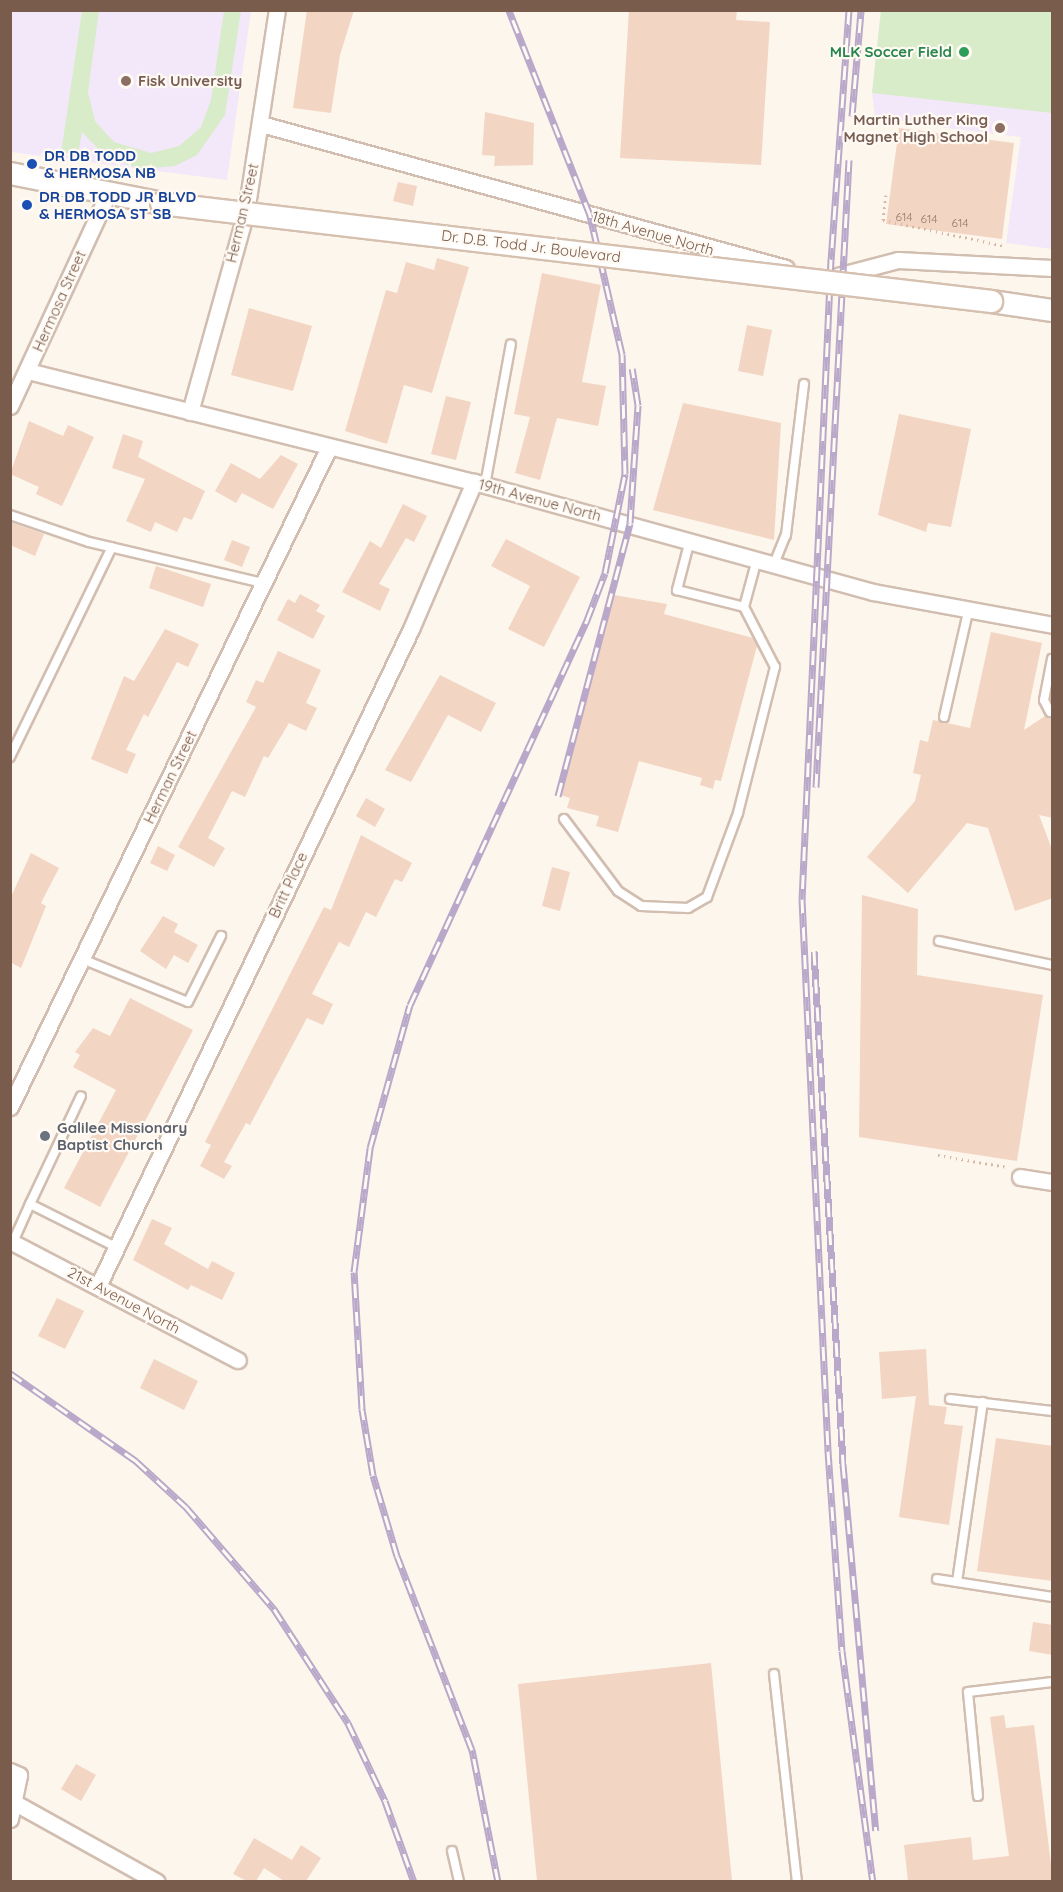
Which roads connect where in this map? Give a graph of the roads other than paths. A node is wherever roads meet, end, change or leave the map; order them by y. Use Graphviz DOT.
graph roads {
  1 [pos="277,10"];
  2 [pos="261,124"];
  3 [pos="10,173"];
  4 [pos="106,196"];
  5 [pos="1053,268"];
  6 [pos="1053,310"];
  7 [pos="511,344"];
  8 [pos="28,371"];
  9 [pos="804,384"];
  10 [pos="10,406"];
  11 [pos="190,412"];
  12 [pos="329,447"];
  13 [pos="480,484"];
  14 [pos="10,515"];
  15 [pos="690,540"];
  16 [pos="112,547"];
  17 [pos="757,559"];
  18 [pos="774,564"];
  19 [pos="263,583"];
  20 [pos="969,606"];
  21 [pos="744,607"];
  22 [pos="1053,625"];
  23 [pos="1053,659"];
  24 [pos="1051,669"];
  25 [pos="1050,712"];
  26 [pos="944,717"];
  27 [pos="10,757"];
  28 [pos="564,819"];
  29 [pos="221,936"];
  30 [pos="939,941"];
  31 [pos="82,959"];
  32 [pos="1053,964"];
  33 [pos="81,1096"];
  34 [pos="10,1107"];
  35 [pos="1017,1173"];
  36 [pos="1053,1182"];
  37 [pos="30,1204"];
  38 [pos="12,1241"];
  39 [pos="116,1247"];
  40 [pos="98,1286"];
  41 [pos="238,1360"];
  42 [pos="950,1399"];
  43 [pos="983,1402"];
  44 [pos="1053,1411"];
  45 [pos="937,1579"];
  46 [pos="957,1582"];
  47 [pos="1053,1597"];
  48 [pos="774,1674"];
  49 [pos="1053,1682"];
  50 [pos="14,1773"];
  51 [pos="978,1796"];
  52 [pos="17,1804"];
  53 [pos="10,1819"];
  54 [pos="452,1851"];
  55 [pos="157,1881"];
  56 [pos="459,1881"];
  57 [pos="797,1881"];
  1 -- 2 [label="street, Herman Street"];
  2 -- 5 [label="street, 18th Avenue North"];
  2 -- 11 [label="street, Herman Street"];
  3 -- 4 [label="main road, Dr. D.B. Todd Jr. Boulevard"];
  4 -- 6 [label="main road, Dr. D.B. Todd Jr. Boulevard, bridge"];
  4 -- 8 [label="street, Hermosa Street"];
  7 -- 13 [label="lane"];
  8 -- 10 [label="street, Hermosa Street"];
  8 -- 11 [label="street, 19th Avenue North"];
  9 -- 18 [label="lane"];
  11 -- 12 [label="street, 19th Avenue North"];
  12 -- 13 [label="street, 19th Avenue North"];
  12 -- 19 [label="street, Herman Street"];
  13 -- 15 [label="street, 19th Avenue North"];
  13 -- 39 [label="street, Britt Place"];
  14 -- 16 [label="lane"];
  15 -- 17 [label="street, 19th Avenue North"];
  15 -- 21 [label="lane"];
  16 -- 19 [label="lane"];
  16 -- 27 [label="lane"];
  17 -- 18 [label="street, 19th Avenue North"];
  17 -- 21 [label="lane"];
  18 -- 20 [label="street, 19th Avenue North"];
  19 -- 31 [label="street, Herman Street"];
  20 -- 22 [label="street, 19th Avenue North"];
  20 -- 26 [label="lane"];
  21 -- 28 [label="lane"];
  23 -- 24 [label="lane"];
  24 -- 25 [label="lane"];
  29 -- 31 [label="lane"];
  30 -- 32 [label="lane"];
  31 -- 34 [label="street, Herman Street"];
  33 -- 37 [label="lane"];
  35 -- 36 [label="street"];
  37 -- 38 [label="lane"];
  37 -- 39 [label="lane"];
  38 -- 40 [label="street, 21st Avenue North"];
  39 -- 40 [label="street, Britt Place"];
  40 -- 41 [label="street, 21st Avenue North"];
  42 -- 43 [label="lane"];
  43 -- 44 [label="lane"];
  43 -- 46 [label="lane"];
  45 -- 46 [label="lane"];
  46 -- 47 [label="lane"];
  48 -- 57 [label="lane"];
  49 -- 51 [label="lane"];
  50 -- 52 [label="street"];
  52 -- 53 [label="street"];
  52 -- 55 [label="street"];
  54 -- 56 [label="lane"];
}
